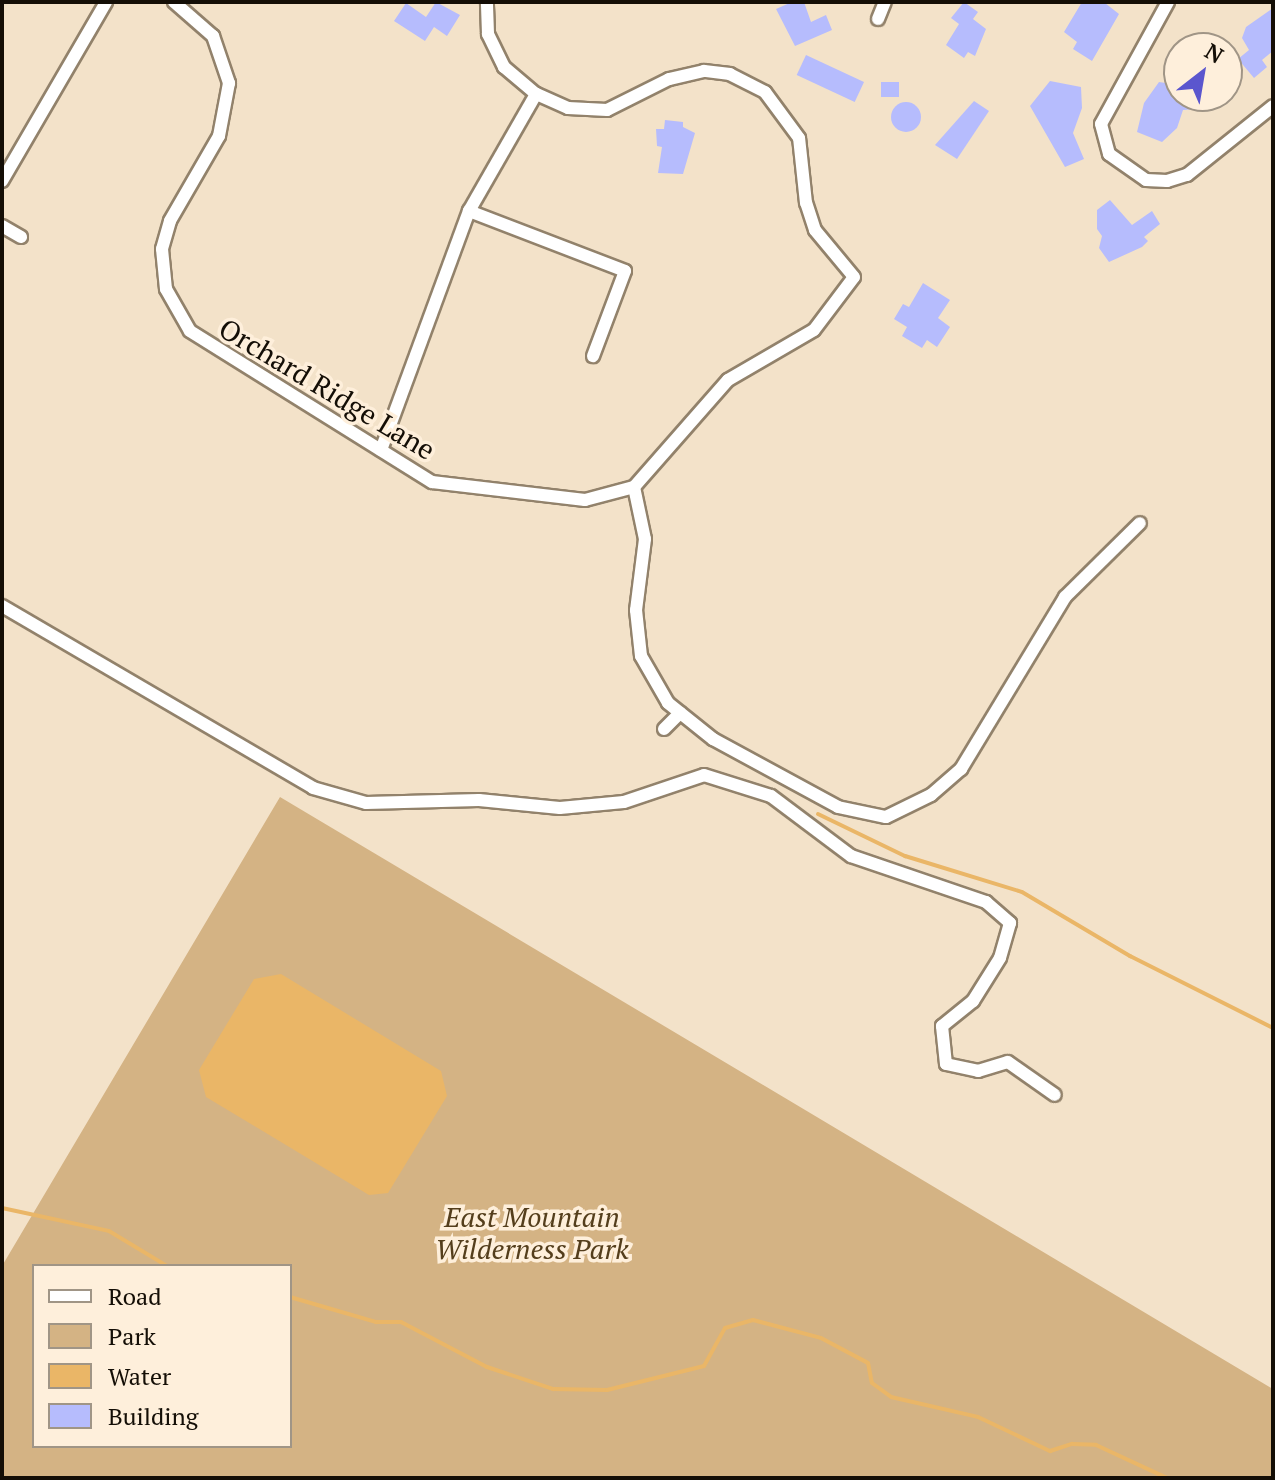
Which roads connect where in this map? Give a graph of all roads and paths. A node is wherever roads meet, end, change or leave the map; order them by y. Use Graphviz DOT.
graph roads {
  1 [pos="106,2"];
  2 [pos="174,2"];
  3 [pos="487,2"];
  4 [pos="885,2"];
  5 [pos="1168,2"];
  6 [pos="878,19"];
  7 [pos="536,94"];
  8 [pos="1273,106"];
  9 [pos="2,181"];
  10 [pos="469,211"];
  11 [pos="2,226"];
  12 [pos="21,237"];
  13 [pos="593,356"];
  14 [pos="381,450"];
  15 [pos="634,487"];
  16 [pos="1140,523"];
  17 [pos="2,606"];
  18 [pos="680,713"];
  19 [pos="664,729"];
  20 [pos="1055,1095"];
  1 -- 9 [label="street"];
  2 -- 14 [label="street, Orchard Ridge Lane"];
  3 -- 7 [label="street"];
  4 -- 6 [label="street"];
  5 -- 8 [label="street"];
  7 -- 10 [label="street"];
  7 -- 15 [label="street"];
  10 -- 13 [label="street"];
  10 -- 14 [label="street"];
  11 -- 12 [label="street"];
  14 -- 15 [label="street, Orchard Ridge Lane"];
  15 -- 18 [label="street"];
  16 -- 18 [label="street"];
  17 -- 20 [label="street"];
  18 -- 19 [label="street"];
}
